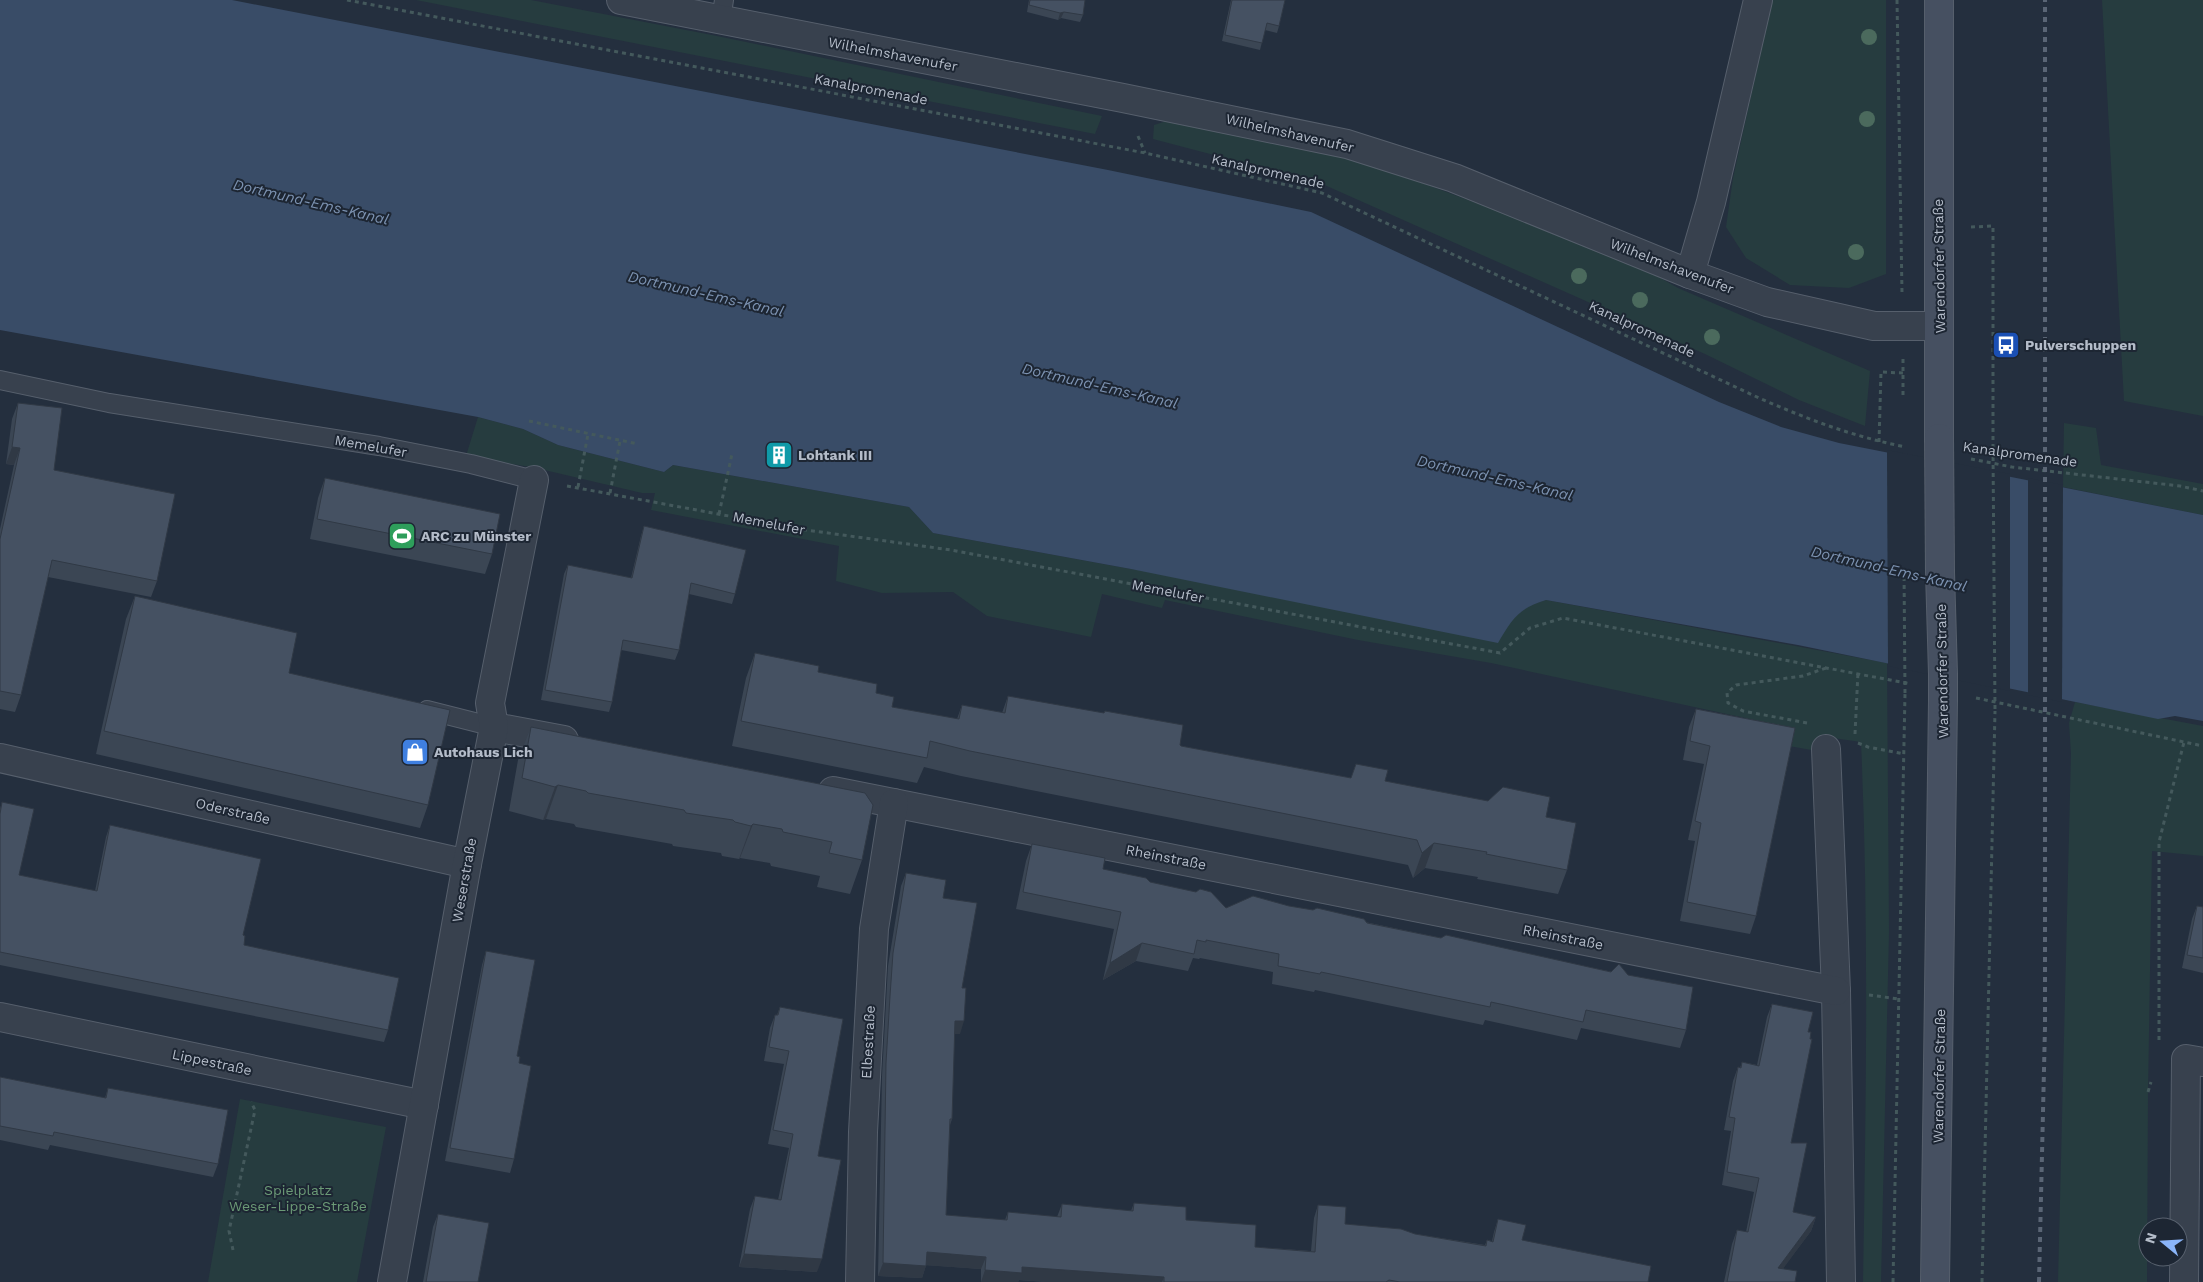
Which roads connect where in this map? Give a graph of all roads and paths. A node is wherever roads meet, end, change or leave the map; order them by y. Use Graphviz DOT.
graph roads {
  1 [pos="347,0"];
  2 [pos="621,0"];
  3 [pos="1758,0"];
  4 [pos="1897,0"];
  5 [pos="1939,0"];
  6 [pos="722,10"];
  7 [pos="1992,226"];
  8 [pos="1690,274"];
  9 [pos="1902,326"];
  10 [pos="1940,326"];
  11 [pos="1903,373"];
  12 [pos="0,380"];
  13 [pos="1904,402"];
  14 [pos="529,421"];
  15 [pos="588,434"];
  16 [pos="620,441"];
  17 [pos="1879,442"];
  18 [pos="638,444"];
  19 [pos="1908,447"];
  20 [pos="732,454"];
  21 [pos="1964,458"];
  22 [pos="534,480"];
  23 [pos="578,488"];
  24 [pos="2203,491"];
  25 [pos="610,493"];
  26 [pos="719,514"];
  27 [pos="1826,668"];
  28 [pos="1858,672"];
  29 [pos="1915,685"];
  30 [pos="1904,694"];
  31 [pos="1973,697"];
  32 [pos="410,706"];
  33 [pos="494,727"];
  34 [pos="1855,742"];
  35 [pos="2184,742"];
  36 [pos="592,746"];
  37 [pos="2203,746"];
  38 [pos="1826,749"];
  39 [pos="1904,754"];
  40 [pos="0,758"];
  41 [pos="806,786"];
  42 [pos="894,803"];
  43 [pos="466,864"];
  44 [pos="1836,991"];
  45 [pos="0,1017"];
  46 [pos="2195,1061"];
  47 [pos="252,1071"];
  48 [pos="424,1105"];
  49 [pos="234,1250"];
  50 [pos="392,1282"];
  51 [pos="860,1282"];
  52 [pos="1841,1282"];
  53 [pos="1893,1282"];
  54 [pos="1936,1282"];
  55 [pos="1982,1282"];
  56 [pos="2184,1282"];
  1 -- 17 [label="path, Kanalpromenade"];
  2 -- 6 [label="street, Wilhelmshavenufer"];
  3 -- 8 [label="street"];
  4 -- 9 [label="path"];
  5 -- 10 [label="main road, Warendorfer Straße"];
  6 -- 8 [label="street, Wilhelmshavenufer"];
  7 -- 55 [label="path, bridge"];
  8 -- 9 [label="street, Wilhelmshavenufer"];
  9 -- 10 [label="street, Wilhelmshavenufer"];
  9 -- 11 [label="path"];
  10 -- 54 [label="main road, Warendorfer Straße, bridge"];
  11 -- 13 [label="path"];
  11 -- 17 [label="path"];
  12 -- 22 [label="lane, Memelufer"];
  14 -- 15 [label="path"];
  15 -- 16 [label="path"];
  15 -- 23 [label="path"];
  16 -- 18 [label="path"];
  16 -- 25 [label="path"];
  17 -- 19 [label="path, Kanalpromenade"];
  20 -- 26 [label="path"];
  21 -- 24 [label="path, Kanalpromenade"];
  22 -- 23 [label="path, Memelufer"];
  22 -- 33 [label="street, Weserstraße"];
  23 -- 25 [label="path, Memelufer"];
  25 -- 26 [label="path, Memelufer"];
  26 -- 27 [label="path, Memelufer"];
  27 -- 28 [label="path"];
  27 -- 38 [label="path"];
  28 -- 29 [label="path"];
  28 -- 34 [label="path"];
  30 -- 39 [label="path"];
  31 -- 35 [label="path"];
  32 -- 33 [label="lane"];
  33 -- 36 [label="street"];
  33 -- 43 [label="street, Weserstraße"];
  34 -- 38 [label="path"];
  34 -- 39 [label="path"];
  35 -- 37 [label="path"];
  35 -- 46 [label="path"];
  38 -- 44 [label="street"];
  39 -- 53 [label="path"];
  40 -- 43 [label="street, Oderstraße"];
  41 -- 42 [label="street, Rheinstraße"];
  42 -- 44 [label="street, Rheinstraße"];
  42 -- 51 [label="street, Elbestraße"];
  43 -- 48 [label="street, Weserstraße"];
  44 -- 52 [label="street"];
  45 -- 47 [label="street, Lippestraße"];
  46 -- 56 [label="street"];
  47 -- 48 [label="street, Lippestraße"];
  47 -- 49 [label="path"];
  48 -- 50 [label="street, Weserstraße"];
}
